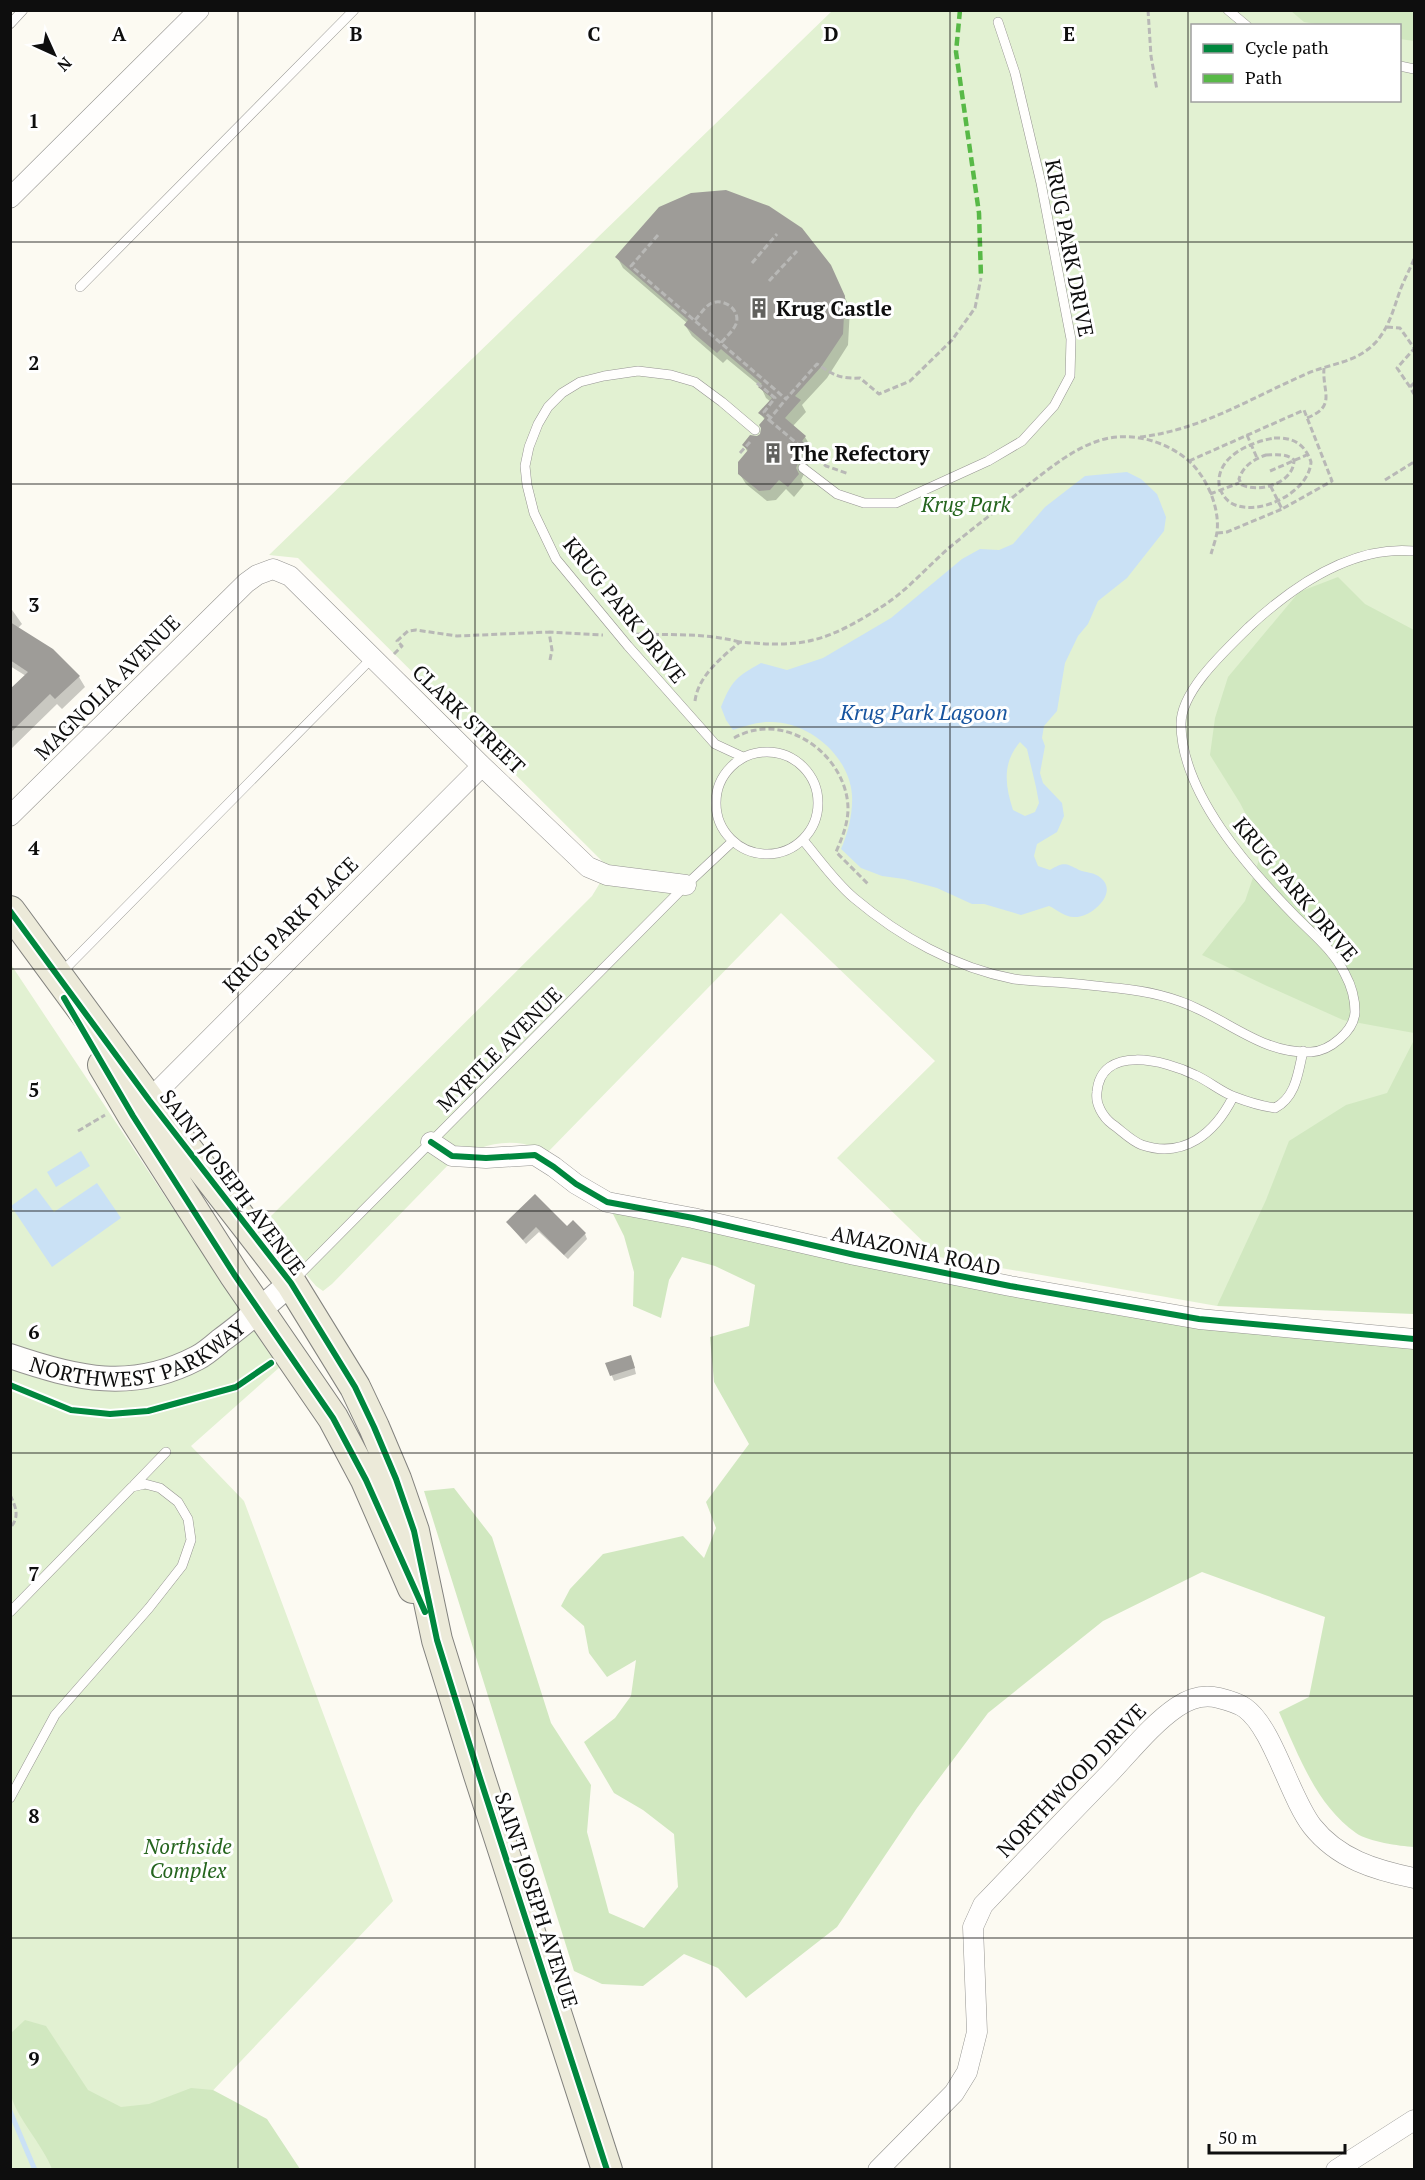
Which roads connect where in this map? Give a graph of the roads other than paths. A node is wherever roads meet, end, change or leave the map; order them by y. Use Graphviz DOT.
graph roads {
  1 [pos="23,10"];
  2 [pos="199,10"];
  3 [pos="354,10"];
  4 [pos="1228,10"];
  5 [pos="998,22"];
  6 [pos="10,24"];
  7 [pos="1245,24"];
  8 [pos="10,198"];
  9 [pos="80,287"];
  10 [pos="755,430"];
  11 [pos="804,468"];
  12 [pos="1414,551"];
  13 [pos="238,591"];
  14 [pos="376,663"];
  15 [pos="743,757"];
  16 [pos="482,766"];
  17 [pos="10,816"];
  18 [pos="803,840"];
  19 [pos="733,842"];
  20 [pos="686,885"];
  21 [pos="18,922"];
  22 [pos="58,976"];
  23 [pos="1303,1051"];
  24 [pos="1233,1097"];
  25 [pos="129,1110"];
  26 [pos="431,1142"];
  27 [pos="291,1283"];
  28 [pos="260,1310"];
  29 [pos="1414,1339"];
  30 [pos="10,1356"];
  31 [pos="166,1452"];
  32 [pos="132,1487"];
  33 [pos="10,1612"];
  34 [pos="437,1640"];
  35 [pos="10,1798"];
  36 [pos="1414,1878"];
  37 [pos="1414,2120"];
  38 [pos="1344,2168"];
  39 [pos="607,2169"];
  40 [pos="878,2169"];
  1 -- 6 [label="lane"];
  2 -- 8 [label="street"];
  3 -- 9 [label="lane"];
  4 -- 7 [label="lane"];
  5 -- 11 [label="lane, KRUG PARK DRIVE"];
  10 -- 15 [label="lane, KRUG PARK DRIVE"];
  12 -- 23 [label="lane, KRUG PARK DRIVE"];
  13 -- 14 [label="street, CLARK STREET"];
  13 -- 17 [label="street, MAGNOLIA AVENUE"];
  14 -- 16 [label="street, CLARK STREET"];
  14 -- 22 [label="lane"];
  15 -- 18 [label="lane"];
  15 -- 19 [label="lane"];
  16 -- 20 [label="street, CLARK STREET"];
  16 -- 25 [label="street, KRUG PARK PLACE"];
  18 -- 19 [label="lane"];
  18 -- 23 [label="lane, KRUG PARK DRIVE"];
  19 -- 20 [label="lane, MYRTLE AVENUE"];
  20 -- 26 [label="lane, MYRTLE AVENUE"];
  21 -- 22 [label="main road, SAINT JOSEPH AVENUE"];
  21 -- 25 [label="main road, SAINT JOSEPH AVENUE"];
  22 -- 25 [label="main road, SAINT JOSEPH AVENUE"];
  23 -- 24 [label="lane"];
  24 -- 24 [label="lane"];
  25 -- 27 [label="main road, SAINT JOSEPH AVENUE"];
  25 -- 28 [label="main road, SAINT JOSEPH AVENUE"];
  26 -- 27 [label="lane, MYRTLE AVENUE"];
  26 -- 29 [label="street, AMAZONIA ROAD"];
  27 -- 28 [label="street, NORTHWEST PARKWAY"];
  27 -- 34 [label="main road, SAINT JOSEPH AVENUE"];
  28 -- 30 [label="street, NORTHWEST PARKWAY"];
  28 -- 34 [label="main road, SAINT JOSEPH AVENUE"];
  31 -- 32 [label="lane"];
  32 -- 33 [label="lane"];
  32 -- 35 [label="lane"];
  34 -- 39 [label="main road, SAINT JOSEPH AVENUE"];
  36 -- 40 [label="street, NORTHWOOD DRIVE"];
  37 -- 38 [label="street"];
}
